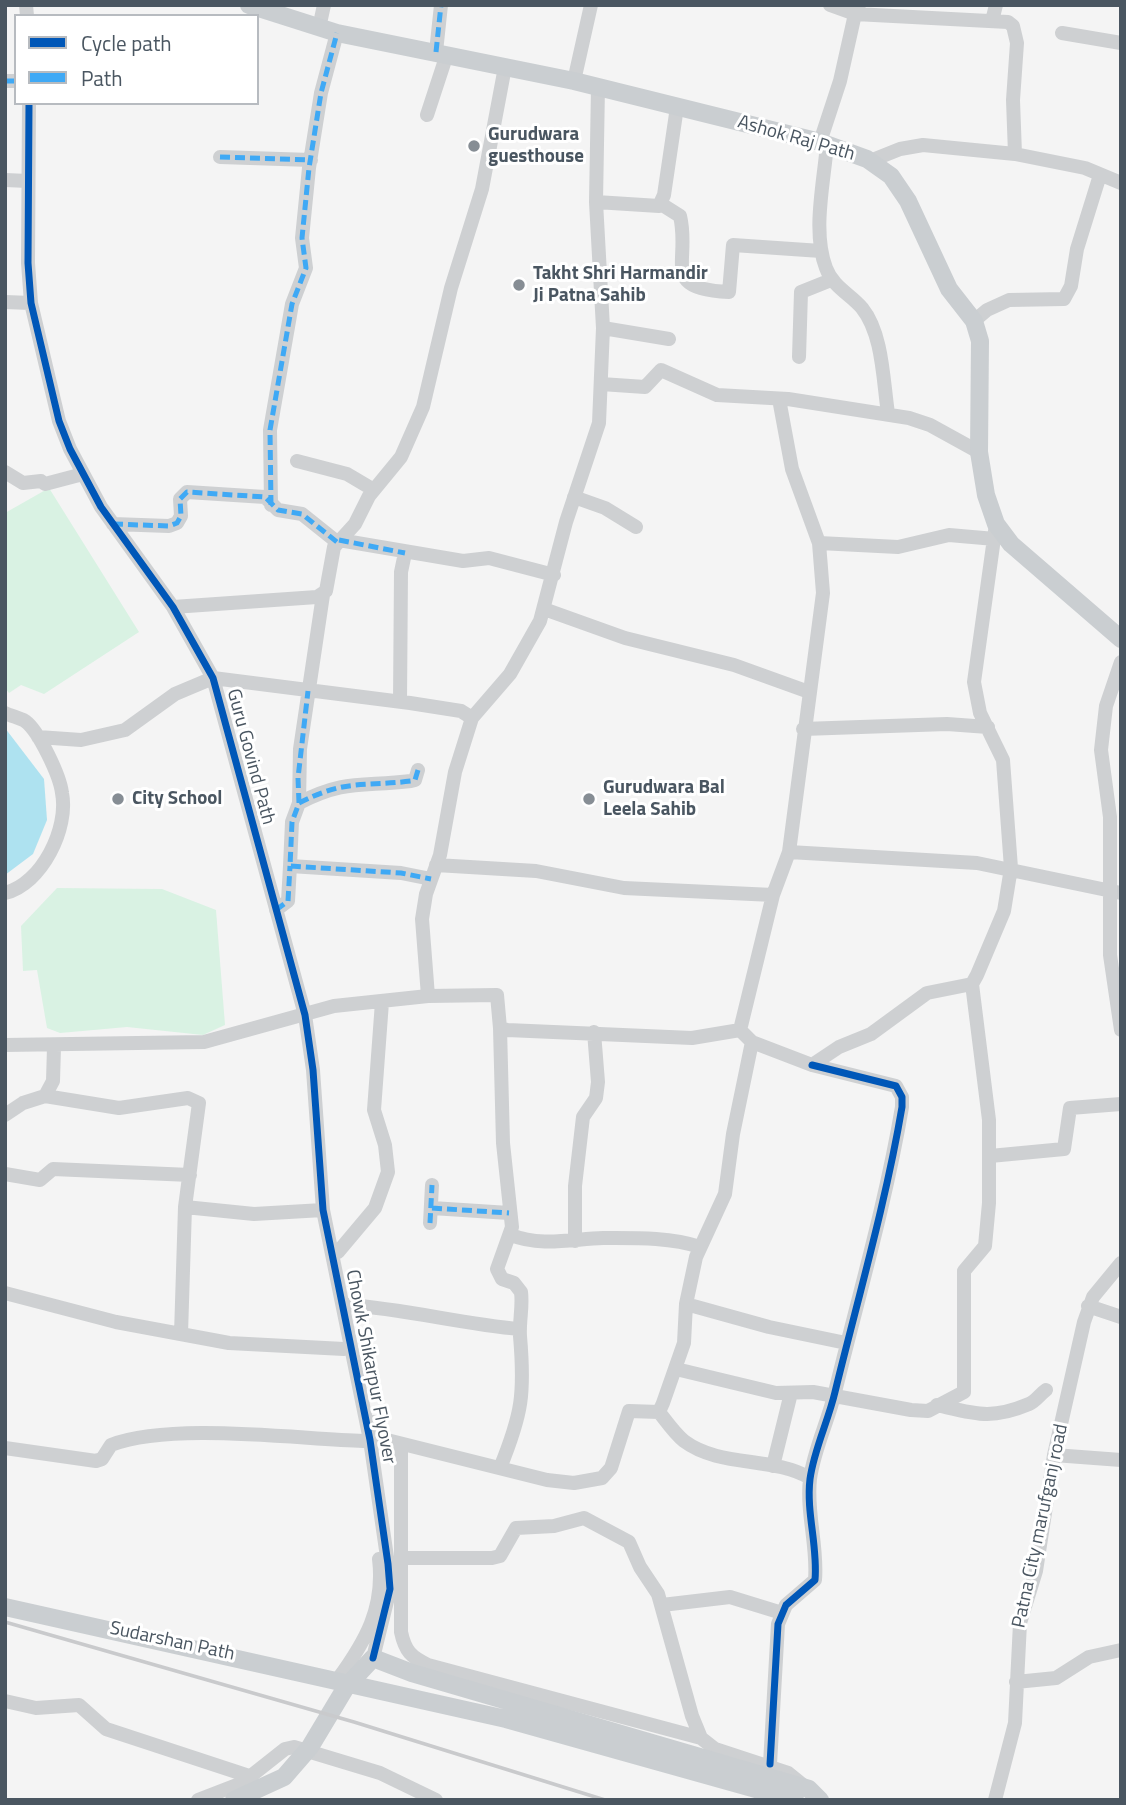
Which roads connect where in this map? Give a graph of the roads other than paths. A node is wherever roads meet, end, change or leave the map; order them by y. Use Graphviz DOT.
graph roads {
  1 [pos="249,5"];
  2 [pos="324,5"];
  3 [pos="441,5"];
  4 [pos="591,5"];
  5 [pos="830,5"];
  6 [pos="996,5"];
  7 [pos="857,9"];
  8 [pos="895,10"];
  9 [pos="992,21"];
  10 [pos="328,30"];
  11 [pos="1062,33"];
  12 [pos="1121,43"];
  13 [pos="441,53"];
  14 [pos="505,67"];
  15 [pos="574,81"];
  16 [pos="598,87"];
  17 [pos="29,105"];
  18 [pos="677,107"];
  19 [pos="427,115"];
  20 [pos="823,143"];
  21 [pos="1015,154"];
  22 [pos="220,157"];
  23 [pos="311,160"];
  24 [pos="870,161"];
  25 [pos="1100,175"];
  26 [pos="5,180"];
  27 [pos="28,181"];
  28 [pos="1121,183"];
  29 [pos="596,202"];
  30 [pos="661,204"];
  31 [pos="821,251"];
  32 [pos="831,280"];
  33 [pos="5,302"];
  34 [pos="32,303"];
  35 [pos="974,321"];
  36 [pos="603,328"];
  37 [pos="669,339"];
  38 [pos="799,357"];
  39 [pos="601,384"];
  40 [pos="779,398"];
  41 [pos="888,413"];
  42 [pos="979,452"];
  43 [pos="297,461"];
  44 [pos="5,472"];
  45 [pos="83,474"];
  46 [pos="374,490"];
  47 [pos="575,498"];
  48 [pos="271,505"];
  49 [pos="113,524"];
  50 [pos="636,527"];
  51 [pos="996,532"];
  52 [pos="338,541"];
  53 [pos="819,543"];
  54 [pos="405,553"];
  55 [pos="554,575"];
  56 [pos="323,595"];
  57 [pos="173,607"];
  58 [pos="544,609"];
  59 [pos="1121,639"];
  60 [pos="1121,662"];
  61 [pos="213,678"];
  62 [pos="308,691"];
  63 [pos="809,692"];
  64 [pos="400,702"];
  65 [pos="5,713"];
  66 [pos="472,718"];
  67 [pos="988,727"];
  68 [pos="803,729"];
  69 [pos="38,737"];
  70 [pos="418,770"];
  71 [pos="299,803"];
  72 [pos="789,852"];
  73 [pos="290,866"];
  74 [pos="1011,868"];
  75 [pos="434,872"];
  76 [pos="1114,892"];
  77 [pos="5,893"];
  78 [pos="773,895"];
  79 [pos="276,910"];
  80 [pos="972,984"];
  81 [pos="428,996"];
  82 [pos="382,1002"];
  83 [pos="305,1015"];
  84 [pos="500,1028"];
  85 [pos="740,1030"];
  86 [pos="1121,1030"];
  87 [pos="594,1032"];
  88 [pos="752,1042"];
  89 [pos="5,1045"];
  90 [pos="54,1046"];
  91 [pos="812,1065"];
  92 [pos="46,1096"];
  93 [pos="1121,1104"];
  94 [pos="5,1115"];
  95 [pos="990,1156"];
  96 [pos="5,1174"];
  97 [pos="190,1175"];
  98 [pos="432,1185"];
  99 [pos="185,1207"];
  100 [pos="432,1208"];
  101 [pos="323,1210"];
  102 [pos="509,1213"];
  103 [pos="430,1223"];
  104 [pos="511,1235"];
  105 [pos="575,1241"];
  106 [pos="700,1247"];
  107 [pos="334,1250"];
  108 [pos="1121,1263"];
  109 [pos="5,1293"];
  110 [pos="686,1304"];
  111 [pos="348,1305"];
  112 [pos="1088,1306"];
  113 [pos="1121,1317"];
  114 [pos="520,1329"];
  115 [pos="181,1334"];
  116 [pos="846,1343"];
  117 [pos="344,1349"];
  118 [pos="676,1369"];
  119 [pos="1046,1390"];
  120 [pos="791,1393"];
  121 [pos="834,1397"];
  122 [pos="937,1405"];
  123 [pos="659,1412"];
  124 [pos="363,1441"];
  125 [pos="401,1446"];
  126 [pos="5,1448"];
  127 [pos="1054,1455"];
  128 [pos="1121,1460"];
  129 [pos="773,1465"];
  130 [pos="500,1468"];
  131 [pos="810,1478"];
  132 [pos="401,1558"];
  133 [pos="662,1605"];
  134 [pos="5,1606"];
  135 [pos="782,1613"];
  136 [pos="1121,1650"];
  137 [pos="373,1658"];
  138 [pos="338,1679"];
  139 [pos="1016,1682"];
  140 [pos="5,1701"];
  141 [pos="701,1738"];
  142 [pos="770,1764"];
  143 [pos="252,1777"];
  144 [pos="804,1793"];
  145 [pos="198,1800"];
  146 [pos="234,1800"];
  147 [pos="436,1800"];
  148 [pos="995,1800"];
  1 -- 10 [label="main road, Ashok Raj Path"];
  2 -- 10 [label="street"];
  3 -- 13 [label="street"];
  4 -- 15 [label="street"];
  5 -- 7 [label="street"];
  6 -- 9 [label="street"];
  7 -- 8 [label="street"];
  7 -- 20 [label="street"];
  8 -- 9 [label="street"];
  9 -- 21 [label="street"];
  10 -- 13 [label="main road, Ashok Raj Path"];
  10 -- 23 [label="street"];
  11 -- 12 [label="street"];
  13 -- 14 [label="main road, Ashok Raj Path"];
  13 -- 19 [label="street"];
  14 -- 15 [label="main road, Ashok Raj Path"];
  14 -- 46 [label="street"];
  15 -- 16 [label="main road, Ashok Raj Path"];
  16 -- 18 [label="main road, Ashok Raj Path"];
  16 -- 29 [label="street"];
  17 -- 27 [label="street, Guru Govind Path"];
  18 -- 20 [label="main road, Ashok Raj Path"];
  18 -- 30 [label="street"];
  20 -- 24 [label="main road, Ashok Raj Path"];
  20 -- 31 [label="street"];
  21 -- 24 [label="street"];
  21 -- 25 [label="street"];
  22 -- 23 [label="street"];
  23 -- 48 [label="street"];
  24 -- 35 [label="main road, Ashok Raj Path"];
  25 -- 28 [label="street"];
  25 -- 35 [label="street"];
  26 -- 27 [label="street"];
  27 -- 34 [label="street, Guru Govind Path"];
  29 -- 30 [label="street"];
  29 -- 36 [label="street"];
  30 -- 31 [label="street"];
  31 -- 32 [label="street"];
  32 -- 38 [label="street"];
  32 -- 41 [label="street"];
  33 -- 34 [label="street"];
  34 -- 45 [label="street, Guru Govind Path"];
  35 -- 42 [label="main road, Ashok Raj Path"];
  36 -- 37 [label="street"];
  36 -- 39 [label="street"];
  39 -- 40 [label="street"];
  39 -- 47 [label="street"];
  40 -- 41 [label="street"];
  40 -- 53 [label="street"];
  41 -- 42 [label="street"];
  42 -- 51 [label="main road, Ashok Raj Path"];
  43 -- 46 [label="street"];
  44 -- 45 [label="street"];
  45 -- 49 [label="street, Guru Govind Path"];
  46 -- 52 [label="street"];
  47 -- 50 [label="street"];
  47 -- 55 [label="street"];
  48 -- 49 [label="street"];
  48 -- 52 [label="street"];
  49 -- 57 [label="street, Guru Govind Path"];
  51 -- 53 [label="street"];
  51 -- 59 [label="main road, Ashok Raj Path"];
  51 -- 67 [label="street"];
  52 -- 54 [label="street"];
  52 -- 56 [label="street"];
  53 -- 63 [label="street"];
  54 -- 55 [label="street"];
  54 -- 64 [label="street"];
  55 -- 58 [label="street"];
  56 -- 57 [label="street"];
  56 -- 62 [label="street"];
  57 -- 61 [label="street, Guru Govind Path"];
  58 -- 63 [label="street"];
  58 -- 66 [label="street"];
  60 -- 76 [label="street"];
  61 -- 62 [label="street"];
  61 -- 69 [label="street"];
  61 -- 79 [label="street, Guru Govind Path"];
  62 -- 64 [label="street"];
  62 -- 71 [label="street"];
  63 -- 68 [label="street"];
  64 -- 66 [label="street"];
  65 -- 69 [label="street"];
  66 -- 75 [label="street"];
  67 -- 68 [label="street"];
  67 -- 74 [label="street"];
  68 -- 72 [label="street"];
  69 -- 77 [label="street"];
  70 -- 71 [label="street"];
  71 -- 73 [label="street"];
  72 -- 74 [label="street"];
  72 -- 78 [label="street"];
  73 -- 75 [label="street"];
  73 -- 79 [label="street"];
  74 -- 76 [label="street"];
  74 -- 80 [label="street"];
  75 -- 78 [label="street"];
  75 -- 81 [label="street"];
  76 -- 86 [label="street"];
  78 -- 85 [label="street"];
  79 -- 83 [label="street, Guru Govind Path"];
  80 -- 91 [label="street"];
  80 -- 95 [label="street"];
  81 -- 82 [label="street"];
  81 -- 84 [label="street"];
  82 -- 83 [label="street"];
  82 -- 107 [label="street"];
  83 -- 90 [label="street"];
  83 -- 101 [label="street, Guru Govind Path"];
  84 -- 87 [label="street"];
  84 -- 102 [label="street"];
  85 -- 87 [label="street"];
  85 -- 88 [label="street"];
  87 -- 105 [label="street"];
  88 -- 91 [label="street"];
  88 -- 106 [label="street"];
  89 -- 90 [label="street"];
  90 -- 92 [label="street"];
  91 -- 116 [label="street"];
  92 -- 94 [label="street"];
  92 -- 97 [label="street"];
  93 -- 95 [label="street"];
  95 -- 122 [label="street"];
  96 -- 97 [label="street"];
  97 -- 99 [label="street"];
  98 -- 100 [label="street"];
  99 -- 101 [label="street"];
  99 -- 115 [label="street"];
  100 -- 102 [label="street"];
  100 -- 103 [label="street"];
  101 -- 107 [label="street, Guru Govind Path"];
  102 -- 104 [label="street"];
  104 -- 105 [label="street"];
  104 -- 114 [label="street"];
  105 -- 106 [label="street"];
  106 -- 110 [label="street"];
  107 -- 111 [label="street"];
  107 -- 117 [label="street"];
  107 -- 137 [label="street, Chowk Shikarpur Flyover"];
  108 -- 112 [label="street, Patna City marufganj road"];
  109 -- 115 [label="street"];
  110 -- 116 [label="street"];
  110 -- 118 [label="street"];
  111 -- 114 [label="street"];
  111 -- 125 [label="street"];
  112 -- 113 [label="street"];
  112 -- 127 [label="street, Patna City marufganj road"];
  114 -- 130 [label="street"];
  115 -- 117 [label="street"];
  116 -- 121 [label="street"];
  117 -- 124 [label="street"];
  118 -- 120 [label="street"];
  118 -- 123 [label="street"];
  119 -- 122 [label="street"];
  120 -- 121 [label="street"];
  120 -- 129 [label="street"];
  121 -- 122 [label="street"];
  121 -- 131 [label="street"];
  123 -- 129 [label="street"];
  123 -- 130 [label="street"];
  124 -- 126 [label="street"];
  124 -- 138 [label="street"];
  125 -- 130 [label="street"];
  125 -- 132 [label="street"];
  127 -- 128 [label="street"];
  127 -- 139 [label="street, Patna City marufganj road"];
  129 -- 131 [label="street"];
  131 -- 135 [label="street"];
  132 -- 133 [label="street"];
  132 -- 141 [label="street"];
  133 -- 135 [label="street"];
  133 -- 141 [label="street"];
  134 -- 138 [label="main road, Sudarshan Path"];
  135 -- 142 [label="street"];
  136 -- 139 [label="street"];
  137 -- 144 [label="main road"];
  137 -- 146 [label="main road, Chowk Shikarpur Flyover"];
  138 -- 144 [label="main road, Sudarshan Path"];
  139 -- 148 [label="street, Patna City marufganj road"];
  140 -- 143 [label="street"];
  141 -- 142 [label="street"];
  142 -- 144 [label="street"];
  143 -- 145 [label="street"];
  143 -- 147 [label="street"];
}
